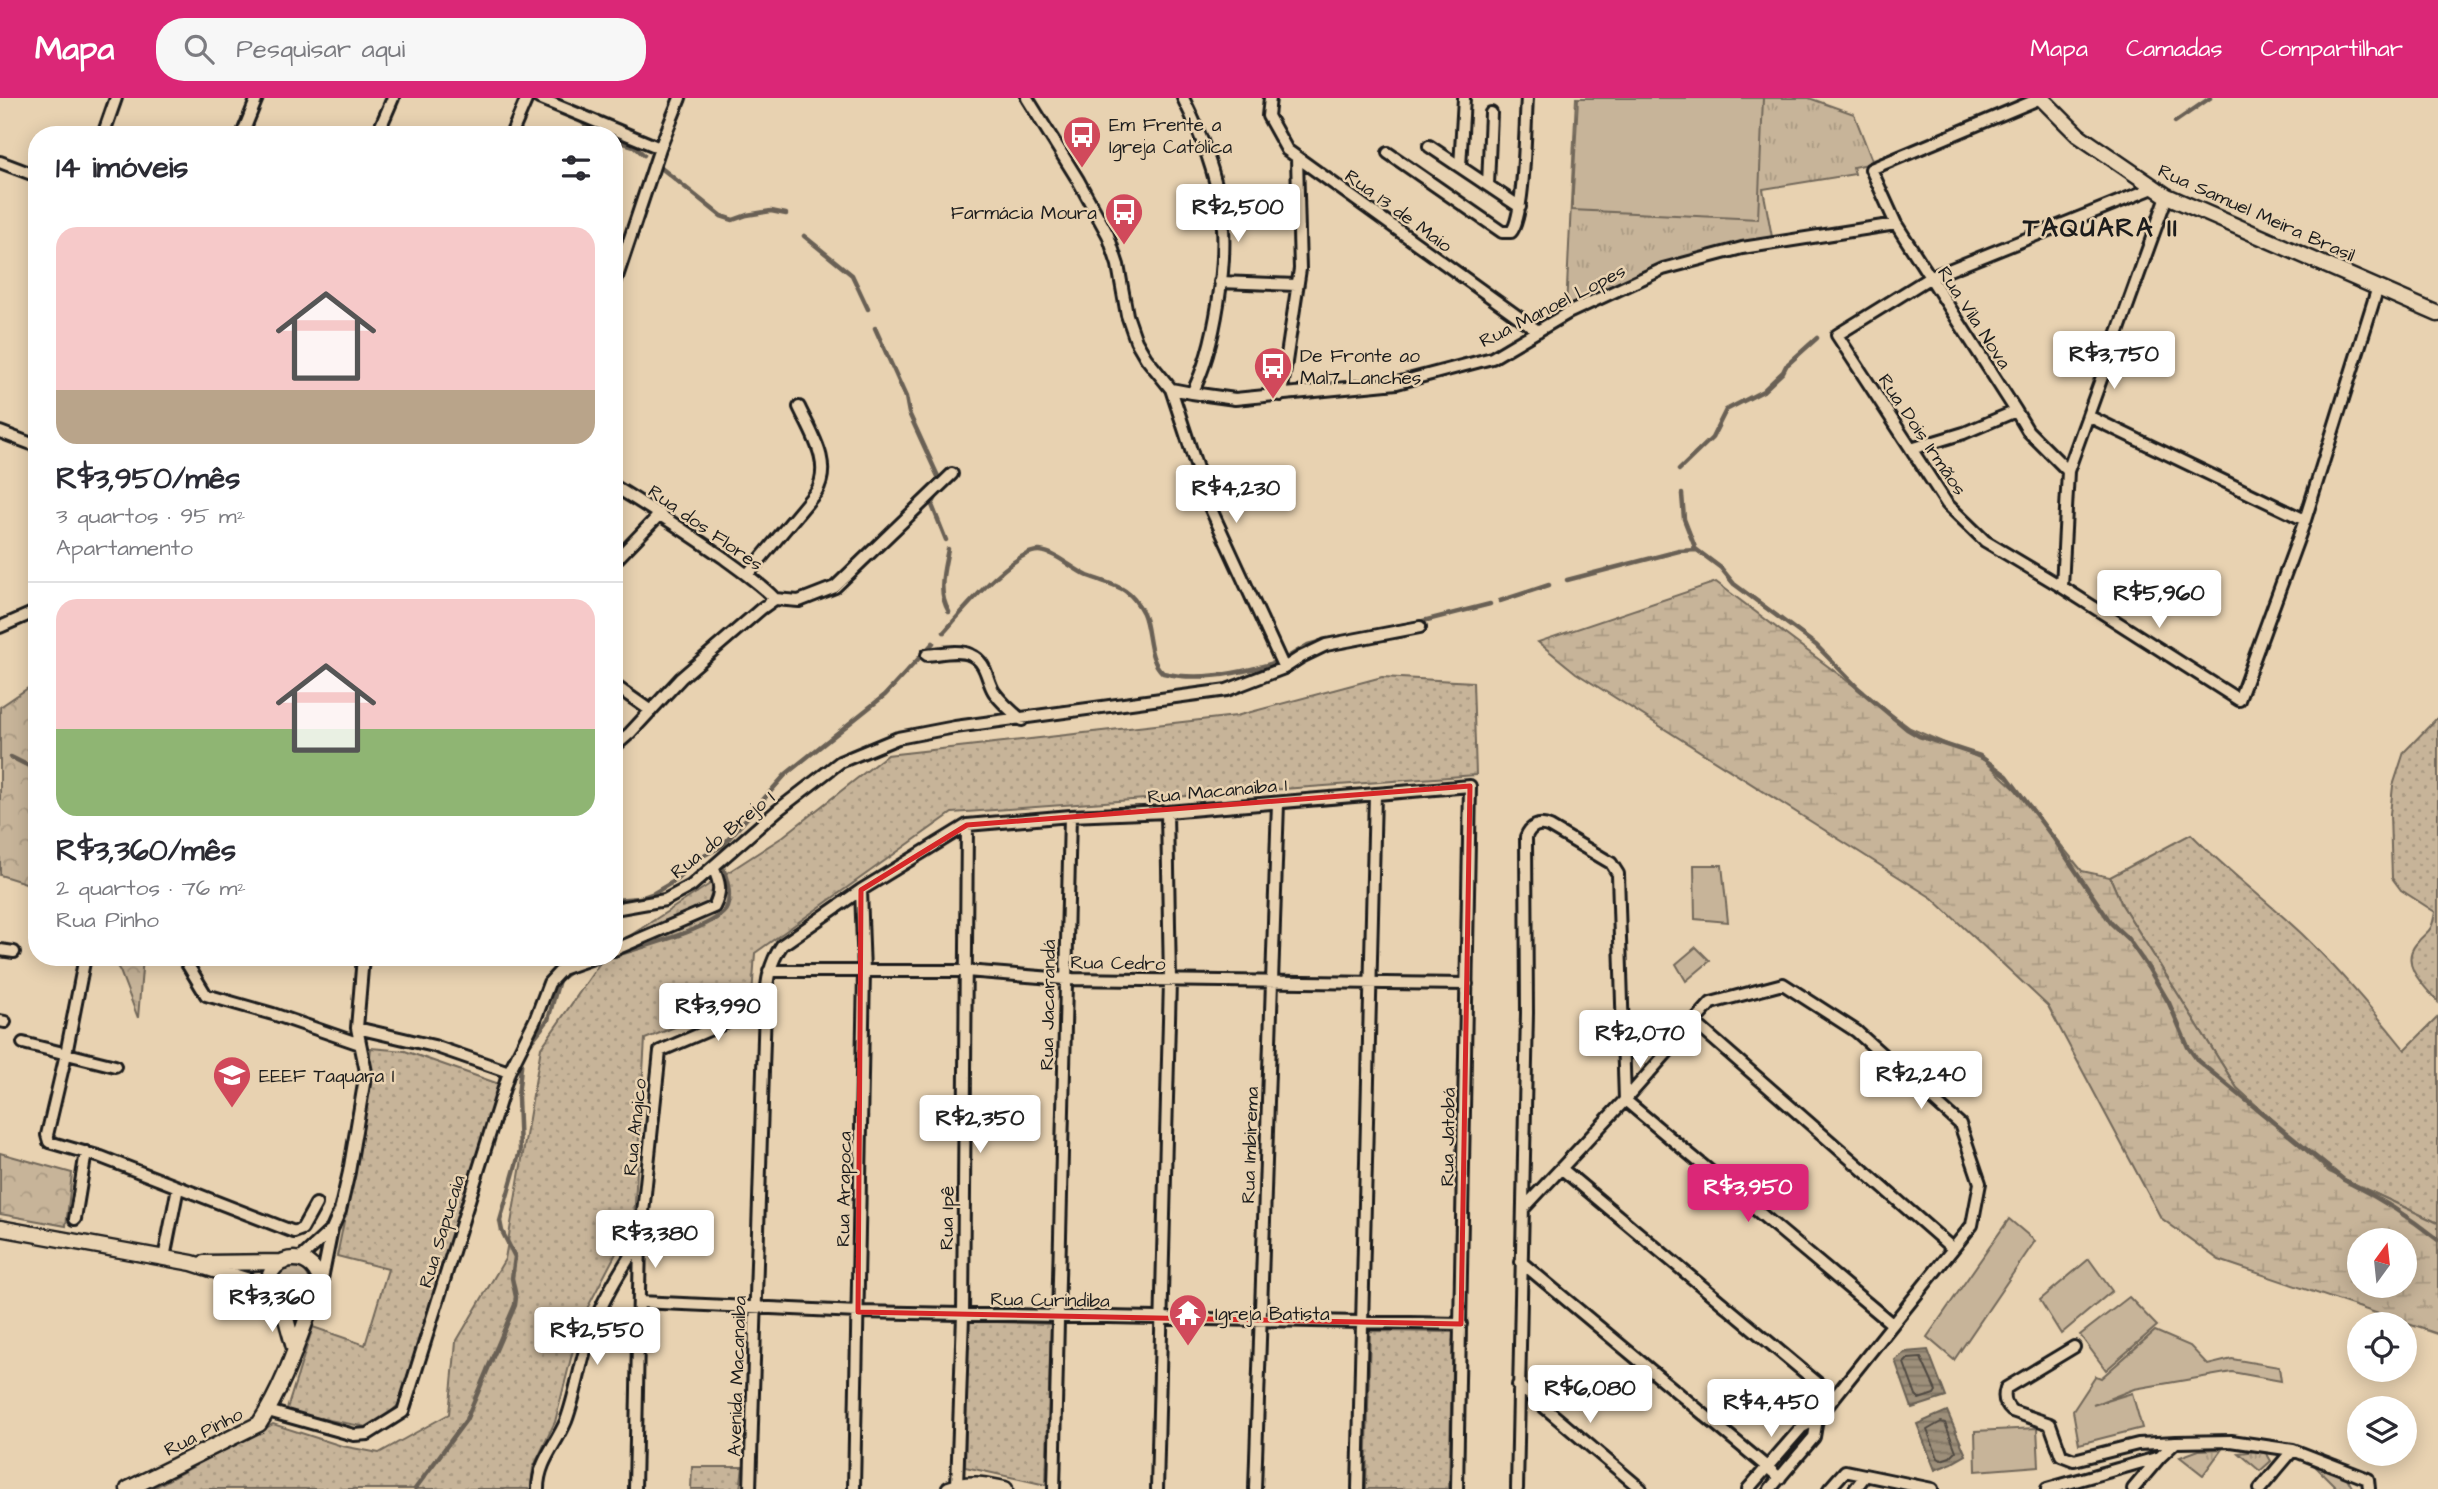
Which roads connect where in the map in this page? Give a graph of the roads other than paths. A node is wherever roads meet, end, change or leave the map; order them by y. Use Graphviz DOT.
graph roads {
  1 [pos="116,98"];
  2 [pos="257,98"];
  3 [pos="393,98"];
  4 [pos="527,98"];
  5 [pos="538,98"];
  6 [pos="680,98"];
  7 [pos="1027,98"];
  8 [pos="1183,98"];
  9 [pos="1270,98"];
  10 [pos="1464,98"];
  11 [pos="1527,98"];
  12 [pos="2041,98"];
  13 [pos="1491,113"];
  14 [pos="106,126"];
  15 [pos="246,126"];
  16 [pos="381,126"];
  17 [pos="515,126"];
  18 [pos="606,126"];
  19 [pos="623,133"];
  20 [pos="1429,146"];
  21 [pos="660,148"];
  22 [pos="1388,153"];
  23 [pos="1297,158"];
  24 [pos="0,162"];
  25 [pos="1460,167"];
  26 [pos="28,173"];
  27 [pos="1488,185"];
  28 [pos="2153,188"];
  29 [pos="2167,196"];
  30 [pos="1520,207"];
  31 [pos="1896,224"];
  32 [pos="623,259"];
  33 [pos="1929,278"];
  34 [pos="1220,282"];
  35 [pos="1297,285"];
  36 [pos="2378,287"];
  37 [pos="2438,314"];
  38 [pos="1538,331"];
  39 [pos="1171,389"];
  40 [pos="1192,393"];
  41 [pos="1281,395"];
  42 [pos="800,407"];
  43 [pos="2015,411"];
  44 [pos="2088,416"];
  45 [pos="0,432"];
  46 [pos="28,443"];
  47 [pos="1911,449"];
  48 [pos="2068,471"];
  49 [pos="952,474"];
  50 [pos="623,491"];
  51 [pos="660,514"];
  52 [pos="2305,520"];
  53 [pos="623,553"];
  54 [pos="747,575"];
  55 [pos="2062,587"];
  56 [pos="775,599"];
  57 [pos="28,615"];
  58 [pos="0,627"];
  59 [pos="1419,627"];
  60 [pos="927,654"];
  61 [pos="1284,668"];
  62 [pos="623,691"];
  63 [pos="651,710"];
  64 [pos="1021,719"];
  65 [pos="623,738"];
  66 [pos="1470,786"];
  67 [pos="1375,794"];
  68 [pos="1278,803"];
  69 [pos="1167,812"];
  70 [pos="1070,816"];
  71 [pos="967,825"];
  72 [pos="713,867"];
  73 [pos="861,890"];
  74 [pos="623,907"];
  75 [pos="623,946"];
  76 [pos="0,950"];
  77 [pos="14,952"];
  78 [pos="83,966"];
  79 [pos="188,966"];
  80 [pos="362,966"];
  81 [pos="570,966"];
  82 [pos="769,971"];
  83 [pos="966,971"];
  84 [pos="864,972"];
  85 [pos="1065,979"];
  86 [pos="1170,981"];
  87 [pos="1272,983"];
  88 [pos="1467,984"];
  89 [pos="1370,985"];
  90 [pos="765,1006"];
  91 [pos="1694,1022"];
  92 [pos="358,1028"];
  93 [pos="23,1043"];
  94 [pos="360,1044"];
  95 [pos="66,1054"];
  96 [pos="115,1066"];
  97 [pos="509,1072"];
  98 [pos="1625,1100"];
  99 [pos="86,1152"];
  100 [pos="1562,1169"];
  101 [pos="178,1187"];
  102 [pos="316,1205"];
  103 [pos="1523,1209"];
  104 [pos="75,1219"];
  105 [pos="0,1228"];
  106 [pos="332,1229"];
  107 [pos="640,1241"];
  108 [pos="1953,1249"];
  109 [pos="164,1258"];
  110 [pos="300,1259"];
  111 [pos="283,1262"];
  112 [pos="1521,1262"];
  113 [pos="192,1263"];
  114 [pos="321,1284"];
  115 [pos="268,1287"];
  116 [pos="639,1302"];
  117 [pos="312,1304"];
  118 [pos="283,1308"];
  119 [pos="756,1308"];
  120 [pos="858,1312"];
  121 [pos="963,1315"];
  122 [pos="1059,1317"];
  123 [pos="1162,1319"];
  124 [pos="1260,1321"];
  125 [pos="1362,1323"];
  126 [pos="1461,1324"];
  127 [pos="1892,1324"];
  128 [pos="2074,1347"];
  129 [pos="295,1351"];
  130 [pos="1518,1385"];
  131 [pos="1833,1396"];
  132 [pos="268,1411"];
  133 [pos="1816,1419"];
  134 [pos="2176,1442"];
  135 [pos="2293,1450"];
  136 [pos="2160,1457"];
  137 [pos="1768,1468"];
  138 [pos="1865,1476"];
  139 [pos="1780,1478"];
  140 [pos="953,1487"];
  141 [pos="128,1489"];
  142 [pos="538,1489"];
  143 [pos="635,1489"];
  144 [pos="750,1489"];
  145 [pos="854,1489"];
  146 [pos="1005,1489"];
  147 [pos="1054,1489"];
  148 [pos="1157,1489"];
  149 [pos="1255,1489"];
  150 [pos="1358,1489"];
  151 [pos="1457,1489"];
  152 [pos="1517,1489"];
  153 [pos="1641,1489"];
  154 [pos="1748,1489"];
  155 [pos="1770,1489"];
  156 [pos="1829,1489"];
  157 [pos="1854,1489"];
  158 [pos="1932,1489"];
  159 [pos="2047,1489"];
  160 [pos="2133,1489"];
  161 [pos="2260,1489"];
  162 [pos="2369,1489"];
  1 -- 14 [label="street"];
  2 -- 15 [label="street"];
  3 -- 16 [label="street"];
  4 -- 17 [label="street"];
  5 -- 18 [label="street"];
  6 -- 21 [label="street"];
  7 -- 39 [label="street"];
  8 -- 34 [label="street"];
  9 -- 23 [label="street, Rua 13 de Maio"];
  10 -- 25 [label="street"];
  11 -- 30 [label="street"];
  12 -- 28 [label="street, Rua Samuel Meira Brasil"];
  12 -- 31 [label="street, Rua Vila Nova"];
  13 -- 27 [label="street"];
  19 -- 21 [label="street"];
  20 -- 25 [label="street"];
  21 -- 32 [label="street"];
  22 -- 30 [label="street"];
  23 -- 35 [label="street"];
  23 -- 38 [label="street, Rua 13 de Maio"];
  24 -- 26 [label="street"];
  25 -- 27 [label="street"];
  27 -- 30 [label="street"];
  28 -- 29 [label="street, Rua Samuel Meira Brasil"];
  28 -- 33 [label="street"];
  29 -- 36 [label="street, Rua Samuel Meira Brasil"];
  29 -- 44 [label="street"];
  31 -- 33 [label="street, Rua Vila Nova"];
  31 -- 38 [label="street, Rua Manoel Lopes"];
  33 -- 43 [label="street, Rua Vila Nova"];
  33 -- 47 [label="street, Rua Dois Irmãos"];
  34 -- 35 [label="street"];
  34 -- 40 [label="street"];
  35 -- 41 [label="street"];
  36 -- 37 [label="street, Rua Samuel Meira Brasil"];
  36 -- 52 [label="street"];
  38 -- 41 [label="street, Rua Manoel Lopes"];
  39 -- 40 [label="street, Rua Manoel Lopes"];
  39 -- 61 [label="street"];
  40 -- 41 [label="street, Rua Manoel Lopes"];
  42 -- 54 [label="street"];
  43 -- 47 [label="street"];
  43 -- 48 [label="street, Rua Vila Nova"];
  44 -- 48 [label="street"];
  44 -- 52 [label="street"];
  45 -- 46 [label="street"];
  47 -- 55 [label="street, Rua Dois Irmãos"];
  48 -- 55 [label="street"];
  49 -- 56 [label="street"];
  50 -- 51 [label="street, Rua dos Flores"];
  51 -- 53 [label="street"];
  51 -- 54 [label="street, Rua dos Flores"];
  52 -- 55 [label="street, Rua Dois Irmãos"];
  54 -- 56 [label="street, Rua dos Flores"];
  56 -- 63 [label="street"];
  57 -- 58 [label="street"];
  59 -- 61 [label="street, Rua do Brejo I"];
  60 -- 64 [label="street"];
  61 -- 64 [label="street, Rua do Brejo I"];
  62 -- 63 [label="street"];
  63 -- 65 [label="street"];
  64 -- 72 [label="street, Rua do Brejo I"];
  66 -- 67 [label="street, Rua Macanaiba 1"];
  66 -- 88 [label="street, Rua Jatobá"];
  67 -- 68 [label="street, Rua Macanaiba 1"];
  67 -- 89 [label="street"];
  68 -- 69 [label="street, Rua Macanaiba 1"];
  68 -- 87 [label="street, Rua Imbirema"];
  69 -- 70 [label="street, Rua Macanaiba 1"];
  69 -- 86 [label="street"];
  70 -- 71 [label="street, Rua Macanaiba 1"];
  70 -- 85 [label="street, Rua Jacarandá"];
  71 -- 73 [label="street"];
  71 -- 83 [label="street, Rua Ipê"];
  72 -- 74 [label="street, Rua do Brejo I"];
  72 -- 75 [label="street"];
  73 -- 82 [label="street"];
  73 -- 84 [label="street, Rua Arapoca"];
  76 -- 77 [label="street"];
  78 -- 95 [label="street"];
  79 -- 94 [label="street"];
  80 -- 92 [label="street"];
  81 -- 97 [label="street, Rua Sapucaia"];
  82 -- 84 [label="street, Rua Cedro"];
  82 -- 90 [label="street, Avenida Macanaiba"];
  83 -- 84 [label="street, Rua Cedro"];
  83 -- 85 [label="street, Rua Cedro"];
  83 -- 121 [label="street, Rua Ipê"];
  84 -- 120 [label="street, Rua Arapoca"];
  85 -- 86 [label="street, Rua Cedro"];
  85 -- 122 [label="street, Rua Jacarandá"];
  86 -- 87 [label="street, Rua Cedro"];
  86 -- 123 [label="street"];
  87 -- 89 [label="street, Rua Cedro"];
  87 -- 124 [label="street, Rua Imbirema"];
  88 -- 89 [label="street, Rua Cedro"];
  88 -- 126 [label="street, Rua Jatobá"];
  89 -- 125 [label="street"];
  90 -- 107 [label="street, Rua Angico"];
  90 -- 119 [label="street, Avenida Macanaiba"];
  91 -- 98 [label="street"];
  91 -- 108 [label="street"];
  91 -- 108 [label="street"];
  92 -- 94 [label="street"];
  92 -- 97 [label="street"];
  93 -- 95 [label="street"];
  94 -- 106 [label="street"];
  95 -- 96 [label="street"];
  95 -- 99 [label="street"];
  97 -- 132 [label="street, Rua Sapucaia"];
  98 -- 100 [label="street"];
  98 -- 103 [label="street"];
  98 -- 127 [label="street"];
  99 -- 101 [label="street"];
  99 -- 104 [label="street"];
  100 -- 103 [label="street"];
  100 -- 131 [label="street"];
  101 -- 102 [label="street"];
  101 -- 109 [label="street"];
  103 -- 112 [label="street"];
  105 -- 109 [label="street"];
  106 -- 110 [label="street"];
  106 -- 114 [label="street"];
  107 -- 116 [label="street, Rua Angico"];
  107 -- 142 [label="street"];
  108 -- 127 [label="street"];
  109 -- 113 [label="street"];
  110 -- 111 [label="street"];
  110 -- 114 [label="street"];
  111 -- 113 [label="street"];
  111 -- 115 [label="street"];
  112 -- 130 [label="street"];
  112 -- 137 [label="street"];
  113 -- 115 [label="street"];
  114 -- 117 [label="street"];
  115 -- 118 [label="street"];
  116 -- 119 [label="street, Rua Curindiba"];
  116 -- 143 [label="street, Rua Angico"];
  117 -- 118 [label="street"];
  117 -- 129 [label="street, Rua Pinho"];
  118 -- 129 [label="street"];
  119 -- 120 [label="street, Rua Curindiba"];
  119 -- 144 [label="street, Avenida Macanaiba"];
  120 -- 121 [label="street, Rua Curindiba"];
  120 -- 145 [label="street, Rua Arapoca"];
  121 -- 122 [label="street, Rua Curindiba"];
  121 -- 140 [label="street, Rua Ipê"];
  122 -- 123 [label="street, Rua Curindiba"];
  122 -- 147 [label="street, Rua Jacarandá"];
  123 -- 124 [label="street, Rua Curindiba"];
  123 -- 148 [label="street"];
  124 -- 125 [label="street, Rua Curindiba"];
  124 -- 149 [label="street, Rua Imbirema"];
  125 -- 126 [label="street, Rua Curindiba"];
  125 -- 150 [label="street"];
  126 -- 151 [label="street, Rua Jatobá"];
  127 -- 131 [label="street"];
  128 -- 134 [label="street"];
  129 -- 132 [label="street, Rua Pinho"];
  130 -- 152 [label="street"];
  130 -- 153 [label="street"];
  131 -- 133 [label="street"];
  132 -- 141 [label="street, Rua Pinho"];
  133 -- 137 [label="street"];
  133 -- 139 [label="street"];
  134 -- 135 [label="street"];
  134 -- 136 [label="street"];
  135 -- 161 [label="street"];
  135 -- 162 [label="street"];
  136 -- 159 [label="street"];
  136 -- 160 [label="street"];
  137 -- 139 [label="street"];
  137 -- 154 [label="street"];
  138 -- 156 [label="street"];
  138 -- 157 [label="street"];
  138 -- 158 [label="street"];
  139 -- 155 [label="street"];
  140 -- 146 [label="street"];
}
